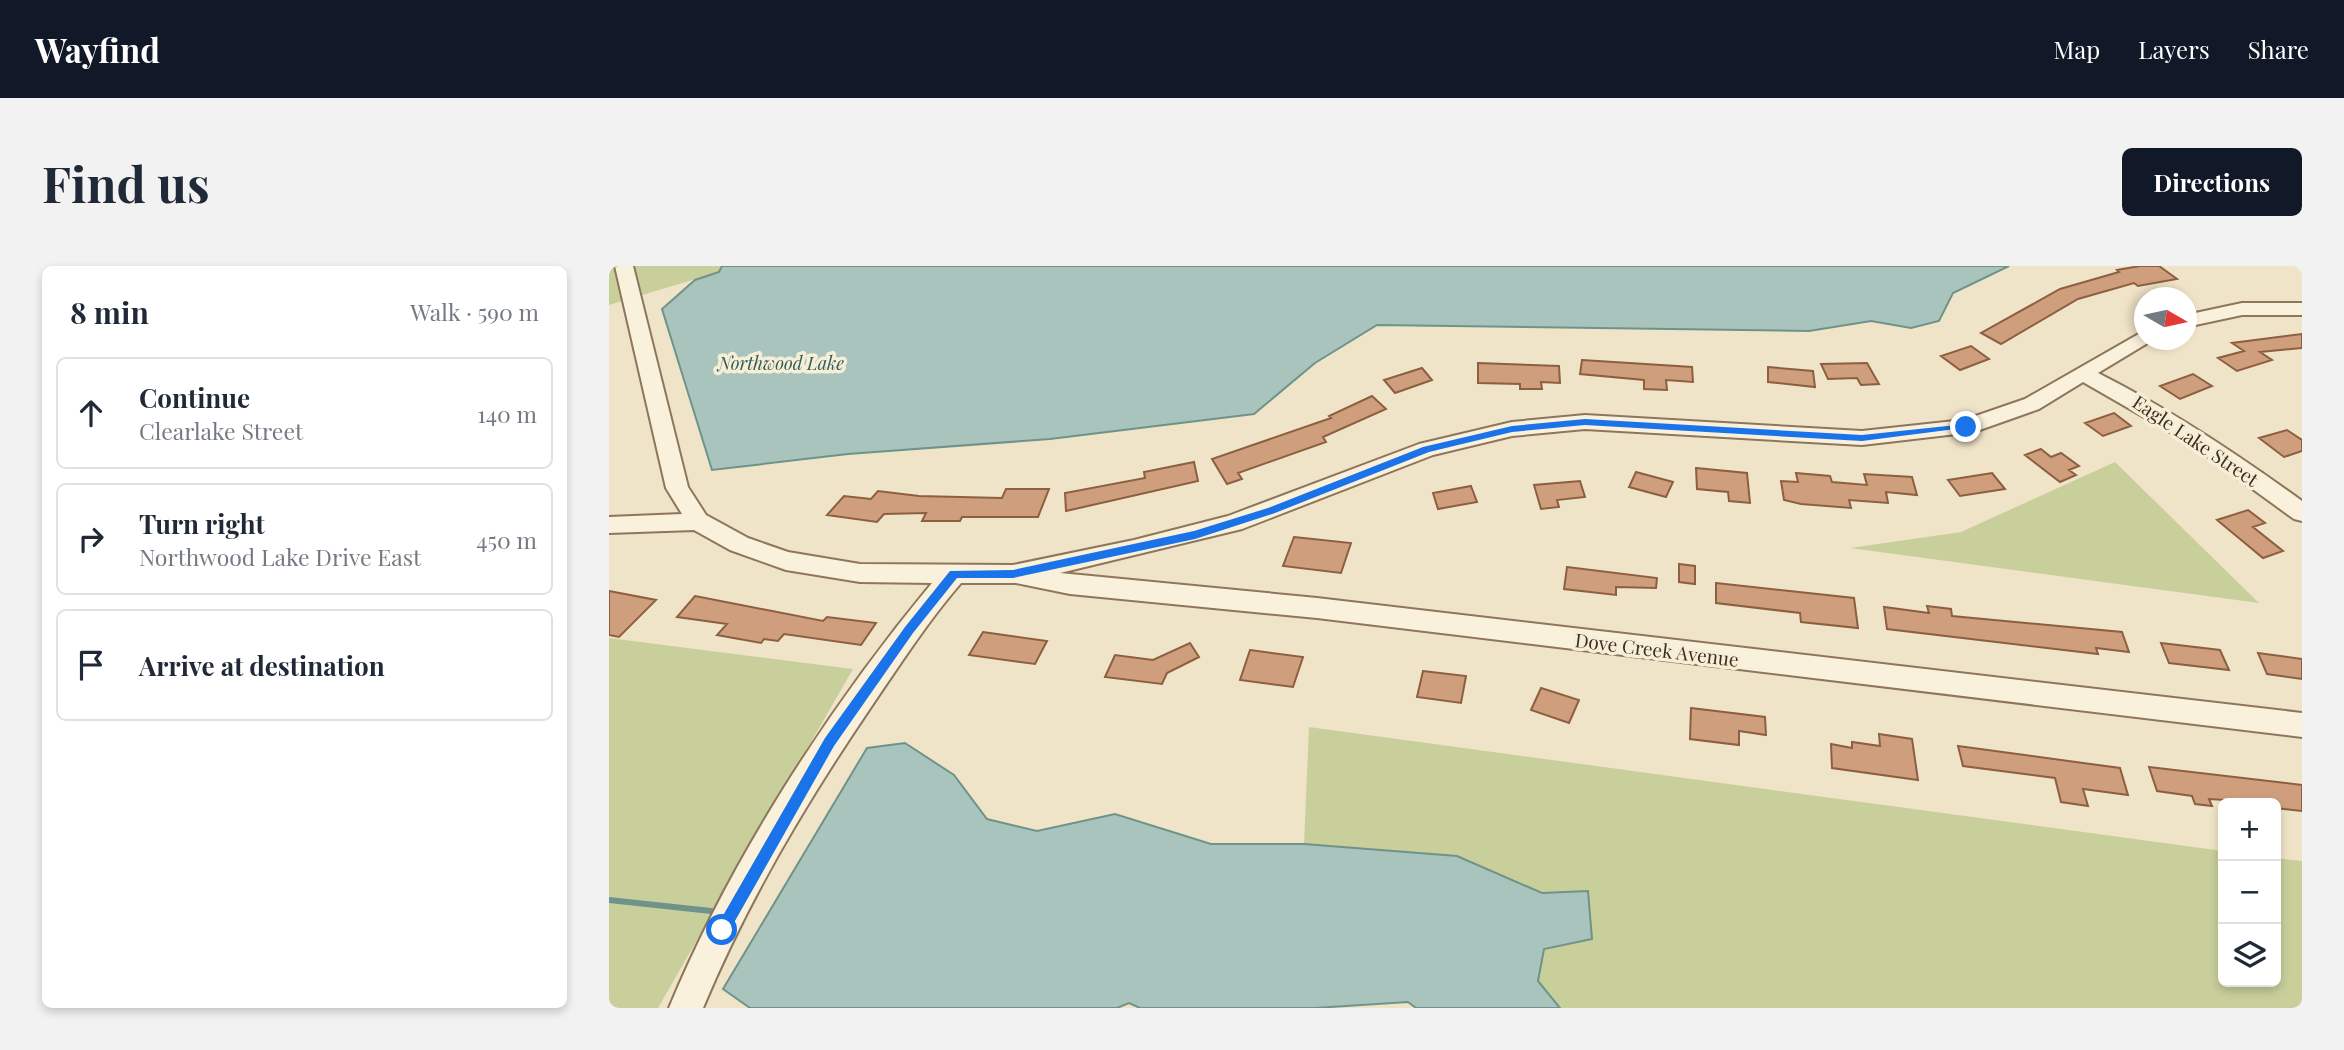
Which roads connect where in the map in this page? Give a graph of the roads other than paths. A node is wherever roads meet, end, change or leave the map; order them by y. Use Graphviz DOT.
graph roads {
  1 [pos="624,266"];
  2 [pos="2302,309"];
  3 [pos="2197,319"];
  4 [pos="2134,343"];
  5 [pos="2085,375"];
  6 [pos="2302,513"];
  7 [pos="698,521"];
  8 [pos="609,525"];
  9 [pos="954,574"];
  10 [pos="1013,574"];
  11 [pos="2302,725"];
  12 [pos="686,1008"];
  1 -- 7 [label="street"];
  2 -- 3 [label="street"];
  4 -- 5 [label="street"];
  5 -- 6 [label="street, Eagle Lake Street"];
  5 -- 10 [label="street"];
  7 -- 8 [label="street"];
  7 -- 9 [label="street"];
  9 -- 10 [label="street"];
  9 -- 12 [label="street"];
  10 -- 11 [label="street, Dove Creek Avenue"];
}
